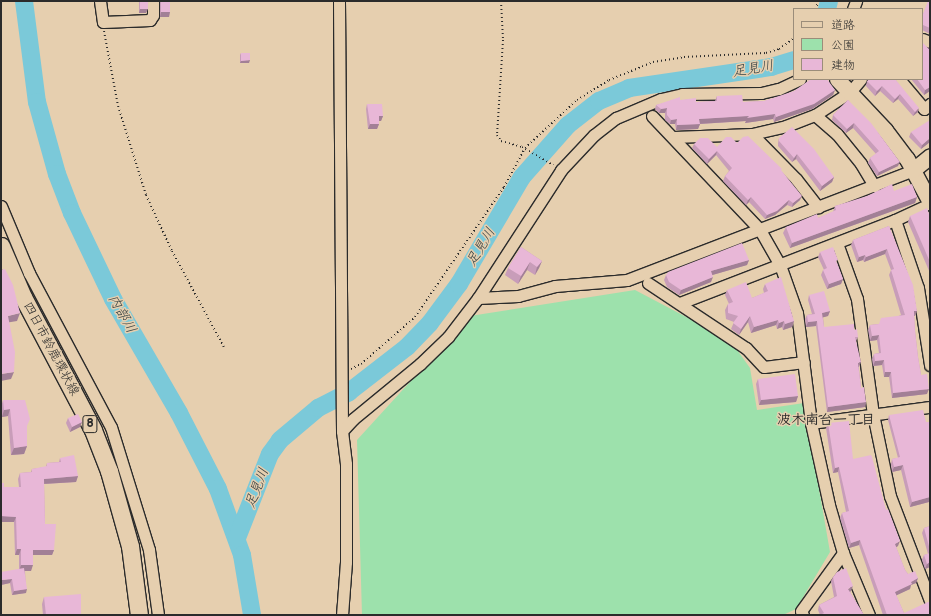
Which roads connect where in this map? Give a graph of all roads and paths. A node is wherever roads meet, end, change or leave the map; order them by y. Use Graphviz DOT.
graph roads {
  1 [pos="100,1"];
  2 [pos="153,1"];
  3 [pos="339,1"];
  4 [pos="500,1"];
  5 [pos="103,22"];
  6 [pos="793,39"];
  7 [pos="798,80"];
  8 [pos="838,80"];
  9 [pos="860,80"];
  10 [pos="900,80"];
  11 [pos="850,92"];
  12 [pos="930,104"];
  13 [pos="815,115"];
  14 [pos="652,116"];
  15 [pos="752,134"];
  16 [pos="674,137"];
  17 [pos="525,148"];
  18 [pos="930,156"];
  19 [pos="557,167"];
  20 [pos="913,170"];
  21 [pos="874,186"];
  22 [pos="927,205"];
  23 [pos="1,206"];
  24 [pos="818,207"];
  25 [pos="895,220"];
  26 [pos="760,230"];
  27 [pos="837,243"];
  28 [pos="1,246"];
  29 [pos="780,265"];
  30 [pos="648,283"];
  31 [pos="478,298"];
  32 [pos="680,302"];
  33 [pos="224,347"];
  34 [pos="804,362"];
  35 [pos="930,365"];
  36 [pos="342,378"];
  37 [pos="930,407"];
  38 [pos="873,414"];
  39 [pos="811,423"];
  40 [pos="343,428"];
  41 [pos="843,553"];
  42 [pos="930,601"];
  43 [pos="139,615"];
  44 [pos="158,615"];
  45 [pos="342,615"];
  46 [pos="803,615"];
  47 [pos="868,615"];
  1 -- 5 [label="street"];
  2 -- 5 [label="street"];
  3 -- 36 [label="street"];
  4 -- 17 [label="path"];
  5 -- 33 [label="path"];
  6 -- 17 [label="path"];
  7 -- 31 [label="street"];
  8 -- 11 [label="street"];
  9 -- 11 [label="street"];
  10 -- 12 [label="street"];
  11 -- 13 [label="street"];
  11 -- 20 [label="street"];
  13 -- 15 [label="street"];
  13 -- 21 [label="street"];
  14 -- 16 [label="street"];
  15 -- 16 [label="street"];
  15 -- 24 [label="street"];
  16 -- 26 [label="street"];
  17 -- 19 [label="path"];
  17 -- 36 [label="path"];
  18 -- 20 [label="street"];
  20 -- 21 [label="street"];
  20 -- 22 [label="street"];
  21 -- 24 [label="street"];
  22 -- 25 [label="street"];
  23 -- 44 [label="street"];
  24 -- 26 [label="street"];
  25 -- 27 [label="street"];
  25 -- 35 [label="street"];
  26 -- 29 [label="street"];
  26 -- 31 [label="street"];
  27 -- 29 [label="street"];
  27 -- 38 [label="street"];
  28 -- 43 [label="main road, 四日市鈴鹿環状線 / 8"];
  29 -- 32 [label="street"];
  29 -- 34 [label="street"];
  30 -- 32 [label="street"];
  31 -- 40 [label="street"];
  32 -- 34 [label="street"];
  34 -- 39 [label="street"];
  36 -- 40 [label="street"];
  37 -- 38 [label="street"];
  38 -- 39 [label="street"];
  38 -- 42 [label="street"];
  39 -- 41 [label="street"];
  40 -- 45 [label="street"];
  41 -- 46 [label="street"];
  41 -- 47 [label="street"];
}
